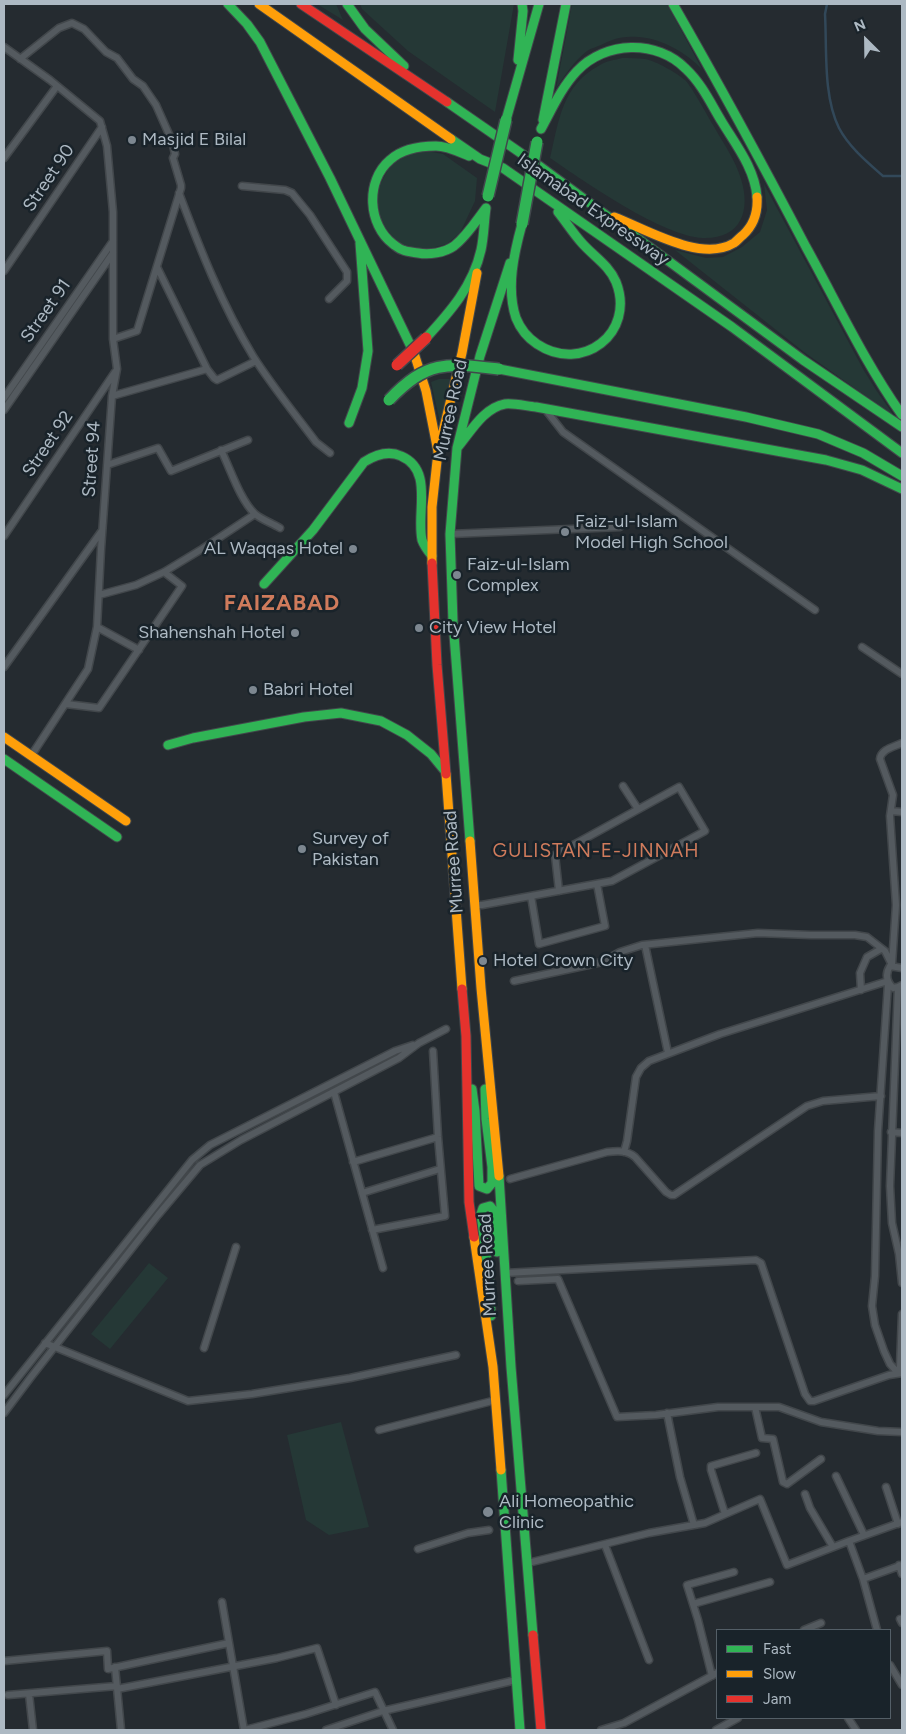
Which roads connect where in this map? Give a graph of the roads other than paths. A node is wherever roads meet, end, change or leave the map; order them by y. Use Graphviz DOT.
graph roads {
  1 [pos="228,4"];
  2 [pos="259,4"];
  3 [pos="302,4"];
  4 [pos="347,4"];
  5 [pos="522,4"];
  6 [pos="539,4"];
  7 [pos="566,4"];
  8 [pos="674,4"];
  9 [pos="4,47"];
  10 [pos="20,59"];
  11 [pos="419,82"];
  12 [pos="57,86"];
  13 [pos="515,91"];
  14 [pos="102,128"];
  15 [pos="541,129"];
  16 [pos="4,158"];
  17 [pos="480,159"];
  18 [pos="242,186"];
  19 [pos="179,193"];
  20 [pos="551,202"];
  21 [pos="486,208"];
  22 [pos="605,214"];
  23 [pos="359,236"];
  24 [pos="113,240"];
  25 [pos="516,244"];
  26 [pos="113,253"];
  27 [pos="480,257"];
  28 [pos="157,267"];
  29 [pos="4,271"];
  30 [pos="329,299"];
  31 [pos="113,340"];
  32 [pos="256,360"];
  33 [pos="397,365"];
  34 [pos="117,369"];
  35 [pos="207,369"];
  36 [pos="112,396"];
  37 [pos="4,398"];
  38 [pos="390,400"];
  39 [pos="545,409"];
  40 [pos="4,410"];
  41 [pos="902,415"];
  42 [pos="349,423"];
  43 [pos="902,426"];
  44 [pos="248,440"];
  45 [pos="457,448"];
  46 [pos="221,450"];
  47 [pos="438,452"];
  48 [pos="902,453"];
  49 [pos="330,454"];
  50 [pos="107,465"];
  51 [pos="902,476"];
  52 [pos="902,489"];
  53 [pos="256,514"];
  54 [pos="620,527"];
  55 [pos="280,528"];
  56 [pos="102,530"];
  57 [pos="450,534"];
  58 [pos="4,535"];
  59 [pos="432,556"];
  60 [pos="164,572"];
  61 [pos="264,584"];
  62 [pos="99,595"];
  63 [pos="815,610"];
  64 [pos="97,627"];
  65 [pos="862,647"];
  66 [pos="139,650"];
  67 [pos="4,667"];
  68 [pos="902,674"];
  69 [pos="66,704"];
  70 [pos="4,737"];
  71 [pos="902,743"];
  72 [pos="168,745"];
  73 [pos="31,756"];
  74 [pos="4,760"];
  75 [pos="445,771"];
  76 [pos="622,786"];
  77 [pos="638,810"];
  78 [pos="891,811"];
  79 [pos="902,812"];
  80 [pos="126,821"];
  81 [pos="117,837"];
  82 [pos="597,884"];
  83 [pos="560,891"];
  84 [pos="531,896"];
  85 [pos="474,905"];
  86 [pos="644,945"];
  87 [pos="881,949"];
  88 [pos="892,965"];
  89 [pos="902,968"];
  90 [pos="514,981"];
  91 [pos="888,982"];
  92 [pos="900,986"];
  93 [pos="481,988"];
  94 [pos="861,990"];
  95 [pos="446,1029"];
  96 [pos="466,1036"];
  97 [pos="419,1043"];
  98 [pos="433,1051"];
  99 [pos="668,1053"];
  100 [pos="334,1092"];
  101 [pos="881,1096"];
  102 [pos="891,1132"];
  103 [pos="902,1133"];
  104 [pos="438,1136"];
  105 [pos="624,1152"];
  106 [pos="353,1162"];
  107 [pos="440,1169"];
  108 [pos="510,1179"];
  109 [pos="362,1193"];
  110 [pos="372,1230"];
  111 [pos="236,1247"];
  112 [pos="383,1268"];
  113 [pos="505,1273"];
  114 [pos="518,1281"];
  115 [pos="902,1283"];
  116 [pos="902,1314"];
  117 [pos="46,1343"];
  118 [pos="55,1347"];
  119 [pos="204,1348"];
  120 [pos="456,1356"];
  121 [pos="493,1367"];
  122 [pos="511,1367"];
  123 [pos="900,1373"];
  124 [pos="4,1395"];
  125 [pos="496,1400"];
  126 [pos="755,1407"];
  127 [pos="4,1414"];
  128 [pos="667,1414"];
  129 [pos="379,1430"];
  130 [pos="902,1432"];
  131 [pos="756,1454"];
  132 [pos="821,1459"];
  133 [pos="836,1476"];
  134 [pos="886,1488"];
  135 [pos="805,1494"];
  136 [pos="726,1514"];
  137 [pos="900,1523"];
  138 [pos="694,1525"];
  139 [pos="489,1530"];
  140 [pos="864,1535"];
  141 [pos="849,1541"];
  142 [pos="605,1545"];
  143 [pos="833,1547"];
  144 [pos="418,1549"];
  145 [pos="528,1563"];
  146 [pos="901,1565"];
  147 [pos="734,1572"];
  148 [pos="902,1574"];
  149 [pos="863,1579"];
  150 [pos="770,1582"];
  151 [pos="222,1602"];
  152 [pos="693,1604"];
  153 [pos="806,1629"];
  154 [pos="824,1629"];
  155 [pos="877,1629"];
  156 [pos="229,1643"];
  157 [pos="649,1660"];
  158 [pos="4,1661"];
  159 [pos="234,1666"];
  160 [pos="115,1667"];
  161 [pos="891,1667"];
  162 [pos="715,1675"];
  163 [pos="516,1680"];
  164 [pos="902,1685"];
  165 [pos="117,1688"];
  166 [pos="29,1694"];
  167 [pos="8,1695"];
  168 [pos="336,1705"];
  169 [pos="383,1711"];
  170 [pos="736,1719"];
  171 [pos="849,1719"];
  172 [pos="33,1730"];
  173 [pos="121,1730"];
  174 [pos="245,1730"];
  175 [pos="326,1730"];
  176 [pos="393,1730"];
  177 [pos="520,1730"];
  178 [pos="541,1730"];
  179 [pos="601,1730"];
  180 [pos="716,1730"];
  181 [pos="856,1730"];
  1 -- 23 [label="main road"];
  2 -- 17 [label="main road, Islamabad Expressway"];
  3 -- 11 [label="main road, Islamabad Expressway"];
  4 -- 11 [label="main road"];
  5 -- 13 [label="main road"];
  6 -- 13 [label="main road"];
  7 -- 15 [label="main road, Murree Road"];
  8 -- 41 [label="main road"];
  9 -- 10 [label="street"];
  10 -- 12 [label="street"];
  10 -- 19 [label="street"];
  11 -- 22 [label="main road, Islamabad Expressway"];
  12 -- 14 [label="street"];
  12 -- 16 [label="street"];
  13 -- 21 [label="main road, bridge"];
  14 -- 24 [label="street, Street 94"];
  14 -- 29 [label="street, Street 90"];
  15 -- 22 [label="main road"];
  15 -- 25 [label="main road, Murree Road, bridge"];
  17 -- 20 [label="main road, Islamabad Expressway"];
  17 -- 21 [label="main road"];
  18 -- 30 [label="street"];
  19 -- 28 [label="street"];
  19 -- 32 [label="street"];
  20 -- 25 [label="main road"];
  20 -- 48 [label="main road, Islamabad Expressway"];
  21 -- 27 [label="main road"];
  22 -- 43 [label="main road, Islamabad Expressway"];
  23 -- 42 [label="main road"];
  23 -- 47 [label="main road"];
  24 -- 26 [label="street, Street 94"];
  24 -- 37 [label="street, Street 91"];
  25 -- 45 [label="main road, Murree Road"];
  26 -- 31 [label="street, Street 94"];
  26 -- 40 [label="street"];
  27 -- 33 [label="main road, bridge"];
  27 -- 47 [label="main road"];
  28 -- 31 [label="street"];
  28 -- 35 [label="street"];
  31 -- 34 [label="street, Street 94"];
  32 -- 35 [label="street"];
  32 -- 49 [label="street"];
  34 -- 36 [label="street, Street 94"];
  34 -- 58 [label="street, Street 92"];
  35 -- 36 [label="street"];
  36 -- 50 [label="street, Street 94"];
  38 -- 51 [label="main road, bridge"];
  39 -- 45 [label="main road"];
  39 -- 52 [label="main road"];
  39 -- 63 [label="street"];
  44 -- 46 [label="street"];
  45 -- 57 [label="main road, Murree Road"];
  46 -- 50 [label="street"];
  46 -- 53 [label="street"];
  47 -- 59 [label="main road, Murree Road"];
  50 -- 56 [label="street, Street 94"];
  53 -- 55 [label="street"];
  53 -- 60 [label="street"];
  54 -- 57 [label="street"];
  56 -- 62 [label="street, Street 94"];
  56 -- 67 [label="street"];
  57 -- 85 [label="main road, Murree Road"];
  59 -- 61 [label="main road"];
  59 -- 75 [label="main road, Murree Road"];
  60 -- 62 [label="street"];
  60 -- 66 [label="street"];
  62 -- 64 [label="street, Street 94"];
  64 -- 66 [label="street"];
  64 -- 69 [label="street, Street 94"];
  65 -- 68 [label="street"];
  66 -- 69 [label="street"];
  69 -- 73 [label="street, Street 94"];
  70 -- 73 [label="main road"];
  71 -- 78 [label="street"];
  72 -- 75 [label="main road"];
  73 -- 80 [label="main road"];
  74 -- 81 [label="main road"];
  75 -- 96 [label="main road, Murree Road"];
  76 -- 77 [label="street"];
  77 -- 82 [label="street"];
  77 -- 83 [label="street"];
  78 -- 79 [label="street"];
  78 -- 88 [label="street"];
  82 -- 83 [label="street"];
  82 -- 84 [label="street"];
  83 -- 84 [label="street"];
  84 -- 85 [label="street"];
  85 -- 93 [label="main road, Murree Road"];
  86 -- 87 [label="street"];
  86 -- 90 [label="street"];
  86 -- 99 [label="street"];
  87 -- 88 [label="street"];
  87 -- 94 [label="street"];
  88 -- 89 [label="street"];
  88 -- 91 [label="street"];
  91 -- 92 [label="street"];
  91 -- 94 [label="street"];
  91 -- 101 [label="street"];
  92 -- 102 [label="street"];
  93 -- 96 [label="main road"];
  93 -- 113 [label="main road, Murree Road"];
  94 -- 99 [label="street"];
  95 -- 97 [label="street"];
  96 -- 121 [label="main road, Murree Road"];
  97 -- 100 [label="street"];
  97 -- 117 [label="street"];
  98 -- 104 [label="street"];
  99 -- 105 [label="street"];
  100 -- 106 [label="street"];
  100 -- 118 [label="street"];
  101 -- 105 [label="street"];
  101 -- 123 [label="street"];
  102 -- 103 [label="street"];
  102 -- 115 [label="street"];
  104 -- 106 [label="street"];
  104 -- 107 [label="street"];
  105 -- 108 [label="street"];
  106 -- 109 [label="street"];
  107 -- 109 [label="street"];
  107 -- 110 [label="street"];
  109 -- 110 [label="street"];
  110 -- 112 [label="street"];
  111 -- 119 [label="street"];
  113 -- 122 [label="main road, Murree Road"];
  113 -- 123 [label="street"];
  114 -- 128 [label="street"];
  116 -- 123 [label="street"];
  117 -- 118 [label="street"];
  117 -- 124 [label="street"];
  118 -- 120 [label="street"];
  118 -- 127 [label="street"];
  121 -- 122 [label="main road"];
  121 -- 125 [label="main road, Murree Road"];
  122 -- 145 [label="main road, Murree Road"];
  125 -- 129 [label="street"];
  125 -- 163 [label="main road, Murree Road"];
  126 -- 128 [label="street"];
  126 -- 130 [label="street"];
  126 -- 132 [label="street"];
  128 -- 138 [label="street"];
  131 -- 136 [label="street"];
  133 -- 140 [label="street"];
  134 -- 137 [label="street"];
  135 -- 143 [label="street"];
  136 -- 138 [label="street"];
  136 -- 143 [label="street"];
  137 -- 140 [label="street"];
  138 -- 142 [label="street"];
  139 -- 144 [label="street"];
  140 -- 141 [label="street"];
  141 -- 143 [label="street"];
  141 -- 149 [label="street"];
  142 -- 145 [label="street"];
  142 -- 157 [label="street"];
  145 -- 178 [label="main road, Murree Road"];
  146 -- 148 [label="street"];
  146 -- 149 [label="street"];
  147 -- 152 [label="street"];
  149 -- 155 [label="street"];
  150 -- 152 [label="street"];
  151 -- 156 [label="street"];
  152 -- 162 [label="street"];
  153 -- 154 [label="street"];
  156 -- 159 [label="street"];
  156 -- 160 [label="street"];
  158 -- 160 [label="street"];
  159 -- 165 [label="street"];
  159 -- 168 [label="street"];
  159 -- 174 [label="street"];
  160 -- 165 [label="street"];
  161 -- 164 [label="street"];
  162 -- 179 [label="street"];
  163 -- 169 [label="street"];
  163 -- 177 [label="main road, Murree Road"];
  165 -- 166 [label="street"];
  165 -- 173 [label="street"];
  166 -- 167 [label="street"];
  166 -- 172 [label="street"];
  168 -- 169 [label="street"];
  168 -- 174 [label="street"];
  169 -- 175 [label="street"];
  169 -- 176 [label="street"];
  170 -- 180 [label="street"];
  171 -- 181 [label="street"];
}
